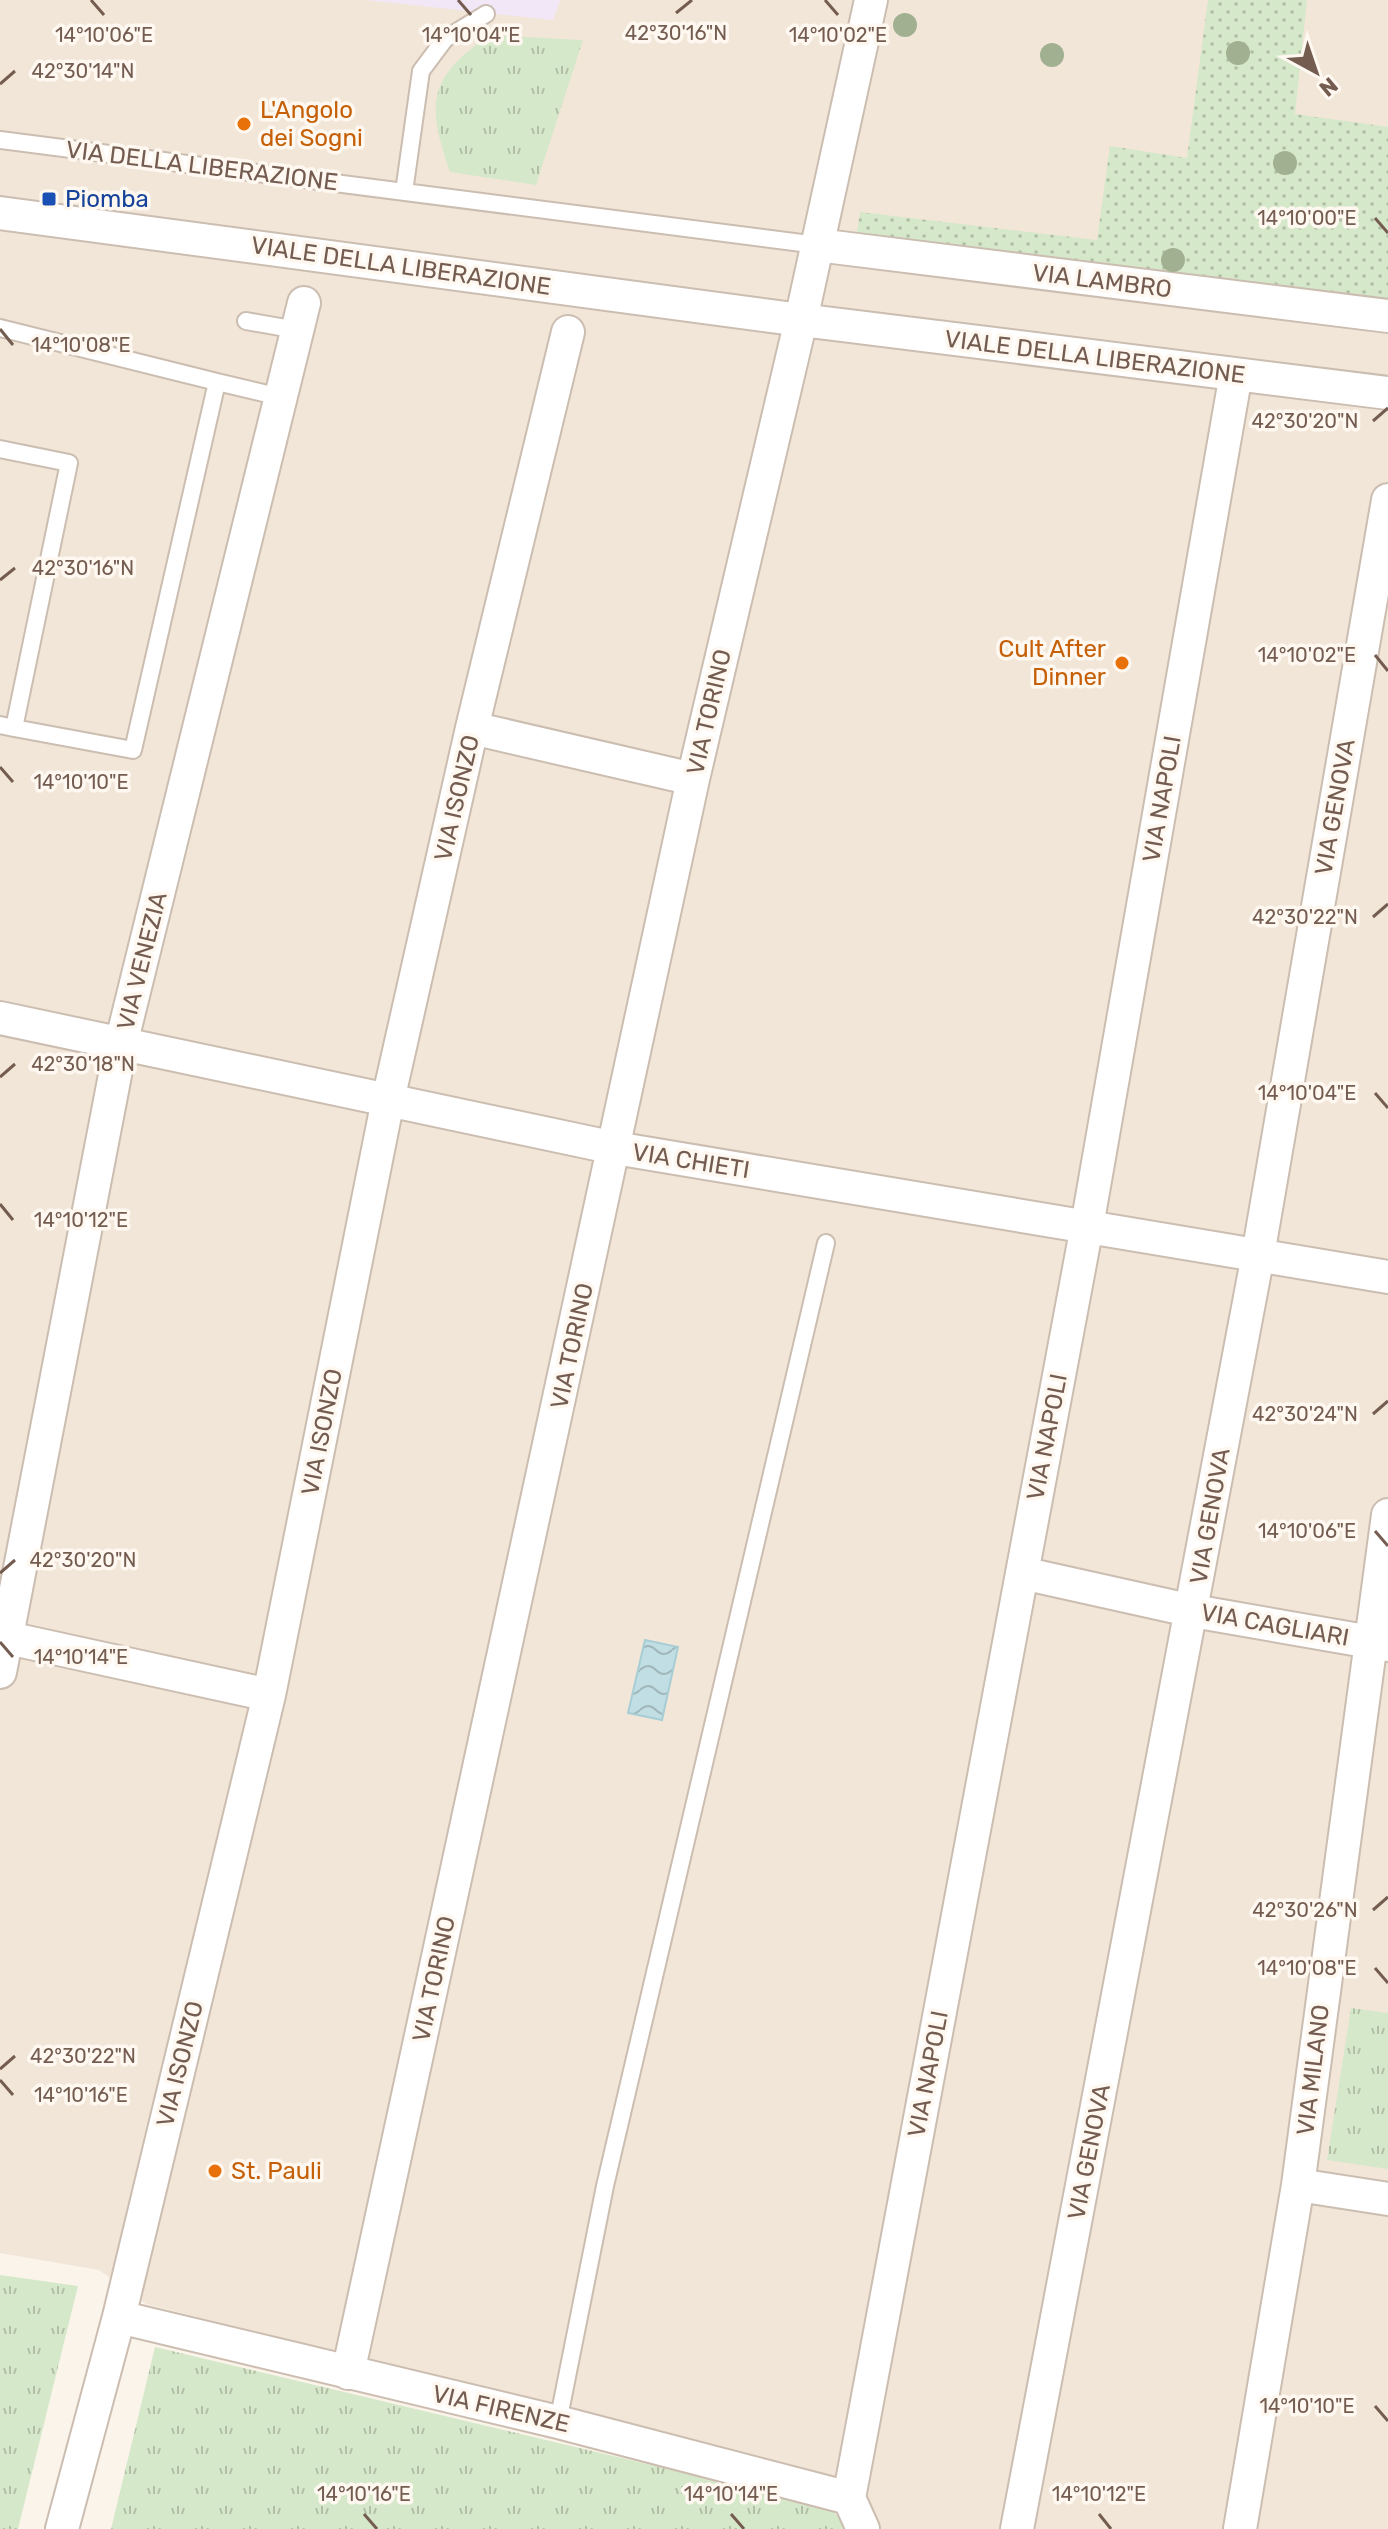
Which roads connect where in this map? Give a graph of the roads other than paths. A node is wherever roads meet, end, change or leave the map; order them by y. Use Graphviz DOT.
graph roads {
  1 [pos="871,0"];
  2 [pos="486,14"];
  3 [pos="0,140"];
  4 [pos="404,192"];
  5 [pos="0,213"];
  6 [pos="577,214"];
  7 [pos="817,245"];
  8 [pos="301,316"];
  9 [pos="1388,316"];
  10 [pos="801,320"];
  11 [pos="246,321"];
  12 [pos="0,328"];
  13 [pos="568,332"];
  14 [pos="1236,374"];
  15 [pos="217,382"];
  16 [pos="1388,393"];
  17 [pos="280,397"];
  18 [pos="0,449"];
  19 [pos="1388,500"];
  20 [pos="7,726"];
  21 [pos="472,728"];
  22 [pos="693,779"];
  23 [pos="0,1018"];
  24 [pos="121,1044"];
  25 [pos="388,1100"];
  26 [pos="615,1148"];
  27 [pos="1087,1226"];
  28 [pos="826,1243"];
  29 [pos="1258,1255"];
  30 [pos="1388,1277"];
  31 [pos="1388,1515"];
  32 [pos="1022,1573"];
  33 [pos="1193,1611"];
  34 [pos="8,1638"];
  35 [pos="1378,1644"];
  36 [pos="0,1672"];
  37 [pos="269,1695"];
  38 [pos="1298,2185"];
  39 [pos="1388,2199"];
  40 [pos="119,2317"];
  41 [pos="348,2373"];
  42 [pos="558,2422"];
  43 [pos="849,2498"];
  44 [pos="62,2529"];
  45 [pos="863,2529"];
  46 [pos="1017,2529"];
  47 [pos="1240,2529"];
  1 -- 7 [label="street"];
  2 -- 4 [label="lane"];
  3 -- 4 [label="lane, VIA DELLA LIBERAZIONE"];
  4 -- 6 [label="lane, VIA DELLA LIBERAZIONE"];
  5 -- 10 [label="street, VIALE DELLA LIBERAZIONE"];
  6 -- 7 [label="lane, VIA LAMBRO"];
  7 -- 9 [label="street, VIA LAMBRO"];
  7 -- 10 [label="street"];
  8 -- 11 [label="lane"];
  8 -- 17 [label="street, VIA VENEZIA"];
  10 -- 14 [label="street, VIALE DELLA LIBERAZIONE"];
  10 -- 22 [label="street, VIA TORINO"];
  12 -- 15 [label="lane"];
  13 -- 21 [label="street, VIA ISONZO"];
  14 -- 16 [label="street, VIALE DELLA LIBERAZIONE"];
  14 -- 27 [label="street, VIA NAPOLI"];
  15 -- 17 [label="lane"];
  15 -- 20 [label="lane"];
  17 -- 24 [label="street, VIA VENEZIA"];
  18 -- 20 [label="lane"];
  19 -- 29 [label="street, VIA GENOVA"];
  21 -- 22 [label="street"];
  21 -- 25 [label="street, VIA ISONZO"];
  22 -- 26 [label="street, VIA TORINO"];
  23 -- 24 [label="street, VIA CHIETI"];
  24 -- 25 [label="street, VIA CHIETI"];
  24 -- 34 [label="street, VIA VENEZIA"];
  25 -- 26 [label="street, VIA CHIETI"];
  25 -- 37 [label="street, VIA ISONZO"];
  26 -- 27 [label="street, VIA CHIETI"];
  26 -- 41 [label="street, VIA TORINO"];
  27 -- 29 [label="street, VIA CHIETI"];
  27 -- 32 [label="street, VIA NAPOLI"];
  28 -- 42 [label="lane"];
  29 -- 30 [label="street, VIA CHIETI"];
  29 -- 33 [label="street, VIA GENOVA"];
  31 -- 35 [label="street, VIA MILANO"];
  32 -- 33 [label="street, VIA CAGLIARI"];
  32 -- 43 [label="street, VIA NAPOLI"];
  33 -- 35 [label="street, VIA CAGLIARI"];
  33 -- 46 [label="street, VIA GENOVA"];
  34 -- 36 [label="street, VIA VENEZIA"];
  34 -- 37 [label="street"];
  35 -- 38 [label="street, VIA MILANO"];
  37 -- 40 [label="street, VIA ISONZO"];
  38 -- 39 [label="street"];
  38 -- 47 [label="street, VIA MILANO"];
  40 -- 41 [label="street, VIA FIRENZE"];
  40 -- 44 [label="street, VIA ISONZO"];
  41 -- 42 [label="street, VIA FIRENZE"];
  42 -- 43 [label="street, VIA FIRENZE"];
  43 -- 45 [label="street"];
}
